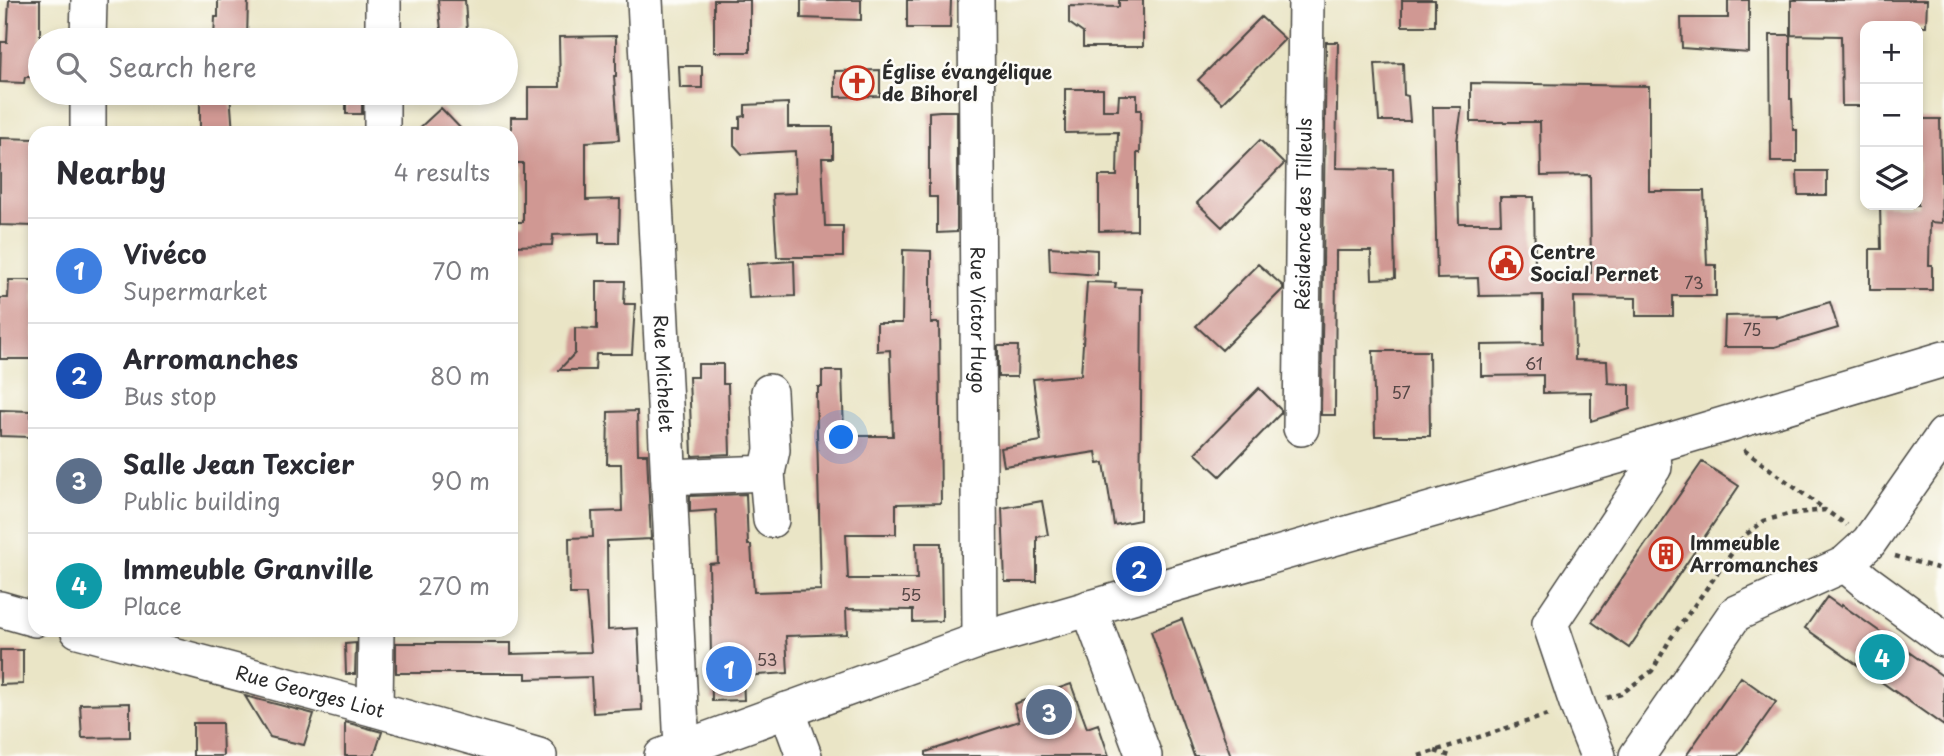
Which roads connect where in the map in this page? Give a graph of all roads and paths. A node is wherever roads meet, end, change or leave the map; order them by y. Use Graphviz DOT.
graph roads {
  1 [pos="89,0"];
  2 [pos="383,0"];
  3 [pos="645,0"];
  4 [pos="975,0"];
  5 [pos="1306,0"];
  6 [pos="88,28"];
  7 [pos="383,28"];
  8 [pos="88,105"];
  9 [pos="382,105"];
  10 [pos="88,126"];
  11 [pos="382,126"];
  12 [pos="1944,359"];
  13 [pos="769,392"];
  14 [pos="1301,428"];
  15 [pos="1713,428"];
  16 [pos="1944,435"];
  17 [pos="1652,446"];
  18 [pos="766,473"];
  19 [pos="668,477"];
  20 [pos="1825,510"];
  21 [pos="771,520"];
  22 [pos="1857,553"];
  23 [pos="1944,570"];
  24 [pos="1089,608"];
  25 [pos="0,609"];
  26 [pos="28,617"];
  27 [pos="105,637"];
  28 [pos="376,637"];
  29 [pos="1944,639"];
  30 [pos="980,640"];
  31 [pos="1578,706"];
  32 [pos="375,709"];
  33 [pos="786,710"];
  34 [pos="1434,751"];
  35 [pos="672,752"];
  36 [pos="539,756"];
  37 [pos="804,756"];
  38 [pos="1144,756"];
  39 [pos="1419,756"];
  40 [pos="1450,756"];
  41 [pos="1598,756"];
  42 [pos="1637,756"];
  1 -- 6 [label="street"];
  2 -- 7 [label="street"];
  3 -- 19 [label="street, Rue Michelet"];
  4 -- 30 [label="street, Rue Victor Hugo"];
  5 -- 14 [label="street, Résidence des Tilleuls"];
  8 -- 10 [label="street"];
  9 -- 11 [label="street"];
  12 -- 15 [label="street"];
  13 -- 18 [label="street"];
  15 -- 17 [label="street"];
  15 -- 20 [label="path"];
  16 -- 22 [label="street"];
  17 -- 24 [label="street"];
  17 -- 31 [label="street"];
  18 -- 19 [label="street"];
  18 -- 21 [label="street"];
  19 -- 35 [label="street, Rue Michelet"];
  20 -- 22 [label="path"];
  20 -- 31 [label="path"];
  22 -- 23 [label="path"];
  22 -- 29 [label="street"];
  22 -- 42 [label="street"];
  24 -- 30 [label="street"];
  24 -- 38 [label="street"];
  25 -- 26 [label="street"];
  27 -- 32 [label="street, Rue Georges Liot"];
  28 -- 32 [label="street"];
  30 -- 33 [label="street"];
  31 -- 34 [label="path"];
  31 -- 41 [label="street"];
  32 -- 36 [label="street, Rue Georges Liot"];
  33 -- 35 [label="street"];
  33 -- 37 [label="street"];
  34 -- 39 [label="path"];
  34 -- 40 [label="path"];
}
